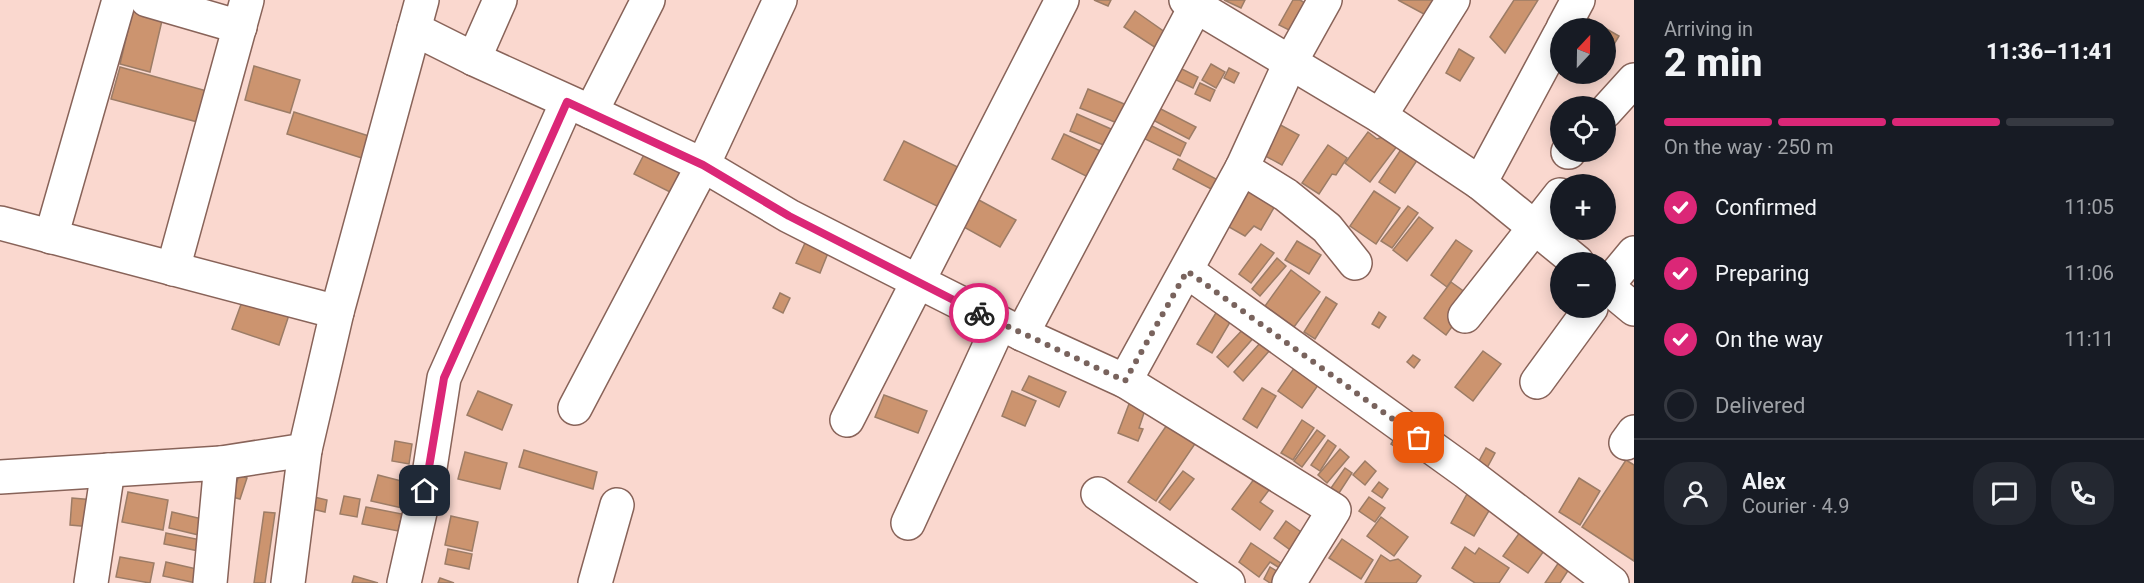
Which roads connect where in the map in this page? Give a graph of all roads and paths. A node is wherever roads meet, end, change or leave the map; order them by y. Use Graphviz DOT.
graph roads {
  1 [pos="119,0"];
  2 [pos="147,0"];
  3 [pos="500,0"];
  4 [pos="648,0"];
  5 [pos="780,0"];
  6 [pos="1062,0"];
  7 [pos="1325,0"];
  8 [pos="1453,0"];
  9 [pos="1578,0"];
  10 [pos="1193,2"];
  11 [pos="244,13"];
  12 [pos="418,14"];
  13 [pos="1568,18"];
  14 [pos="1550,53"];
  15 [pos="474,59"];
  16 [pos="1291,61"];
  17 [pos="1634,80"];
  18 [pos="1616,100"];
  19 [pos="579,107"];
  20 [pos="1380,116"];
  21 [pos="703,165"];
  22 [pos="1242,168"];
  23 [pos="1568,172"];
  24 [pos="1480,183"];
  25 [pos="0,224"];
  26 [pos="1534,227"];
  27 [pos="51,237"];
  28 [pos="1565,252"];
  29 [pos="1634,253"];
  30 [pos="1355,263"];
  31 [pos="173,269"];
  32 [pos="1187,271"];
  33 [pos="1616,275"];
  34 [pos="918,281"];
  35 [pos="1616,299"];
  36 [pos="1634,309"];
  37 [pos="337,312"];
  38 [pos="1465,316"];
  39 [pos="1583,318"];
  40 [pos="1011,328"];
  41 [pos="1125,381"];
  42 [pos="1537,382"];
  43 [pos="575,408"];
  44 [pos="847,420"];
  45 [pos="305,450"];
  46 [pos="221,463"];
  47 [pos="108,470"];
  48 [pos="0,477"];
  49 [pos="1098,494"];
  50 [pos="617,505"];
  51 [pos="908,523"];
  52 [pos="91,583"];
  53 [pos="210,583"];
  54 [pos="288,583"];
  55 [pos="404,583"];
  56 [pos="595,583"];
  57 [pos="1228,583"];
  58 [pos="1289,583"];
  59 [pos="1612,583"];
  1 -- 27 [label="street"];
  2 -- 11 [label="street"];
  3 -- 15 [label="street"];
  4 -- 19 [label="street"];
  5 -- 21 [label="street"];
  6 -- 34 [label="street"];
  7 -- 16 [label="street"];
  8 -- 20 [label="street"];
  9 -- 13 [label="street"];
  10 -- 16 [label="street"];
  10 -- 40 [label="street"];
  11 -- 31 [label="street"];
  12 -- 15 [label="street"];
  12 -- 37 [label="street"];
  14 -- 24 [label="street"];
  15 -- 19 [label="street"];
  16 -- 20 [label="street"];
  16 -- 22 [label="street"];
  17 -- 18 [label="street"];
  19 -- 21 [label="street"];
  19 -- 55 [label="street"];
  20 -- 24 [label="street"];
  21 -- 34 [label="street"];
  21 -- 43 [label="street"];
  22 -- 30 [label="street"];
  22 -- 32 [label="street"];
  23 -- 26 [label="street"];
  24 -- 26 [label="street"];
  25 -- 27 [label="street"];
  26 -- 28 [label="street"];
  26 -- 38 [label="street"];
  27 -- 31 [label="street"];
  29 -- 33 [label="street"];
  31 -- 37 [label="street"];
  32 -- 41 [label="street"];
  32 -- 59 [label="street"];
  34 -- 40 [label="street"];
  34 -- 44 [label="street"];
  35 -- 36 [label="street"];
  37 -- 45 [label="street"];
  39 -- 42 [label="street"];
  40 -- 41 [label="street"];
  40 -- 51 [label="street"];
  41 -- 58 [label="street"];
  45 -- 46 [label="street"];
  45 -- 54 [label="street"];
  46 -- 47 [label="street"];
  46 -- 53 [label="street"];
  47 -- 48 [label="street"];
  47 -- 52 [label="street"];
  49 -- 57 [label="street"];
  50 -- 56 [label="street"];
}
